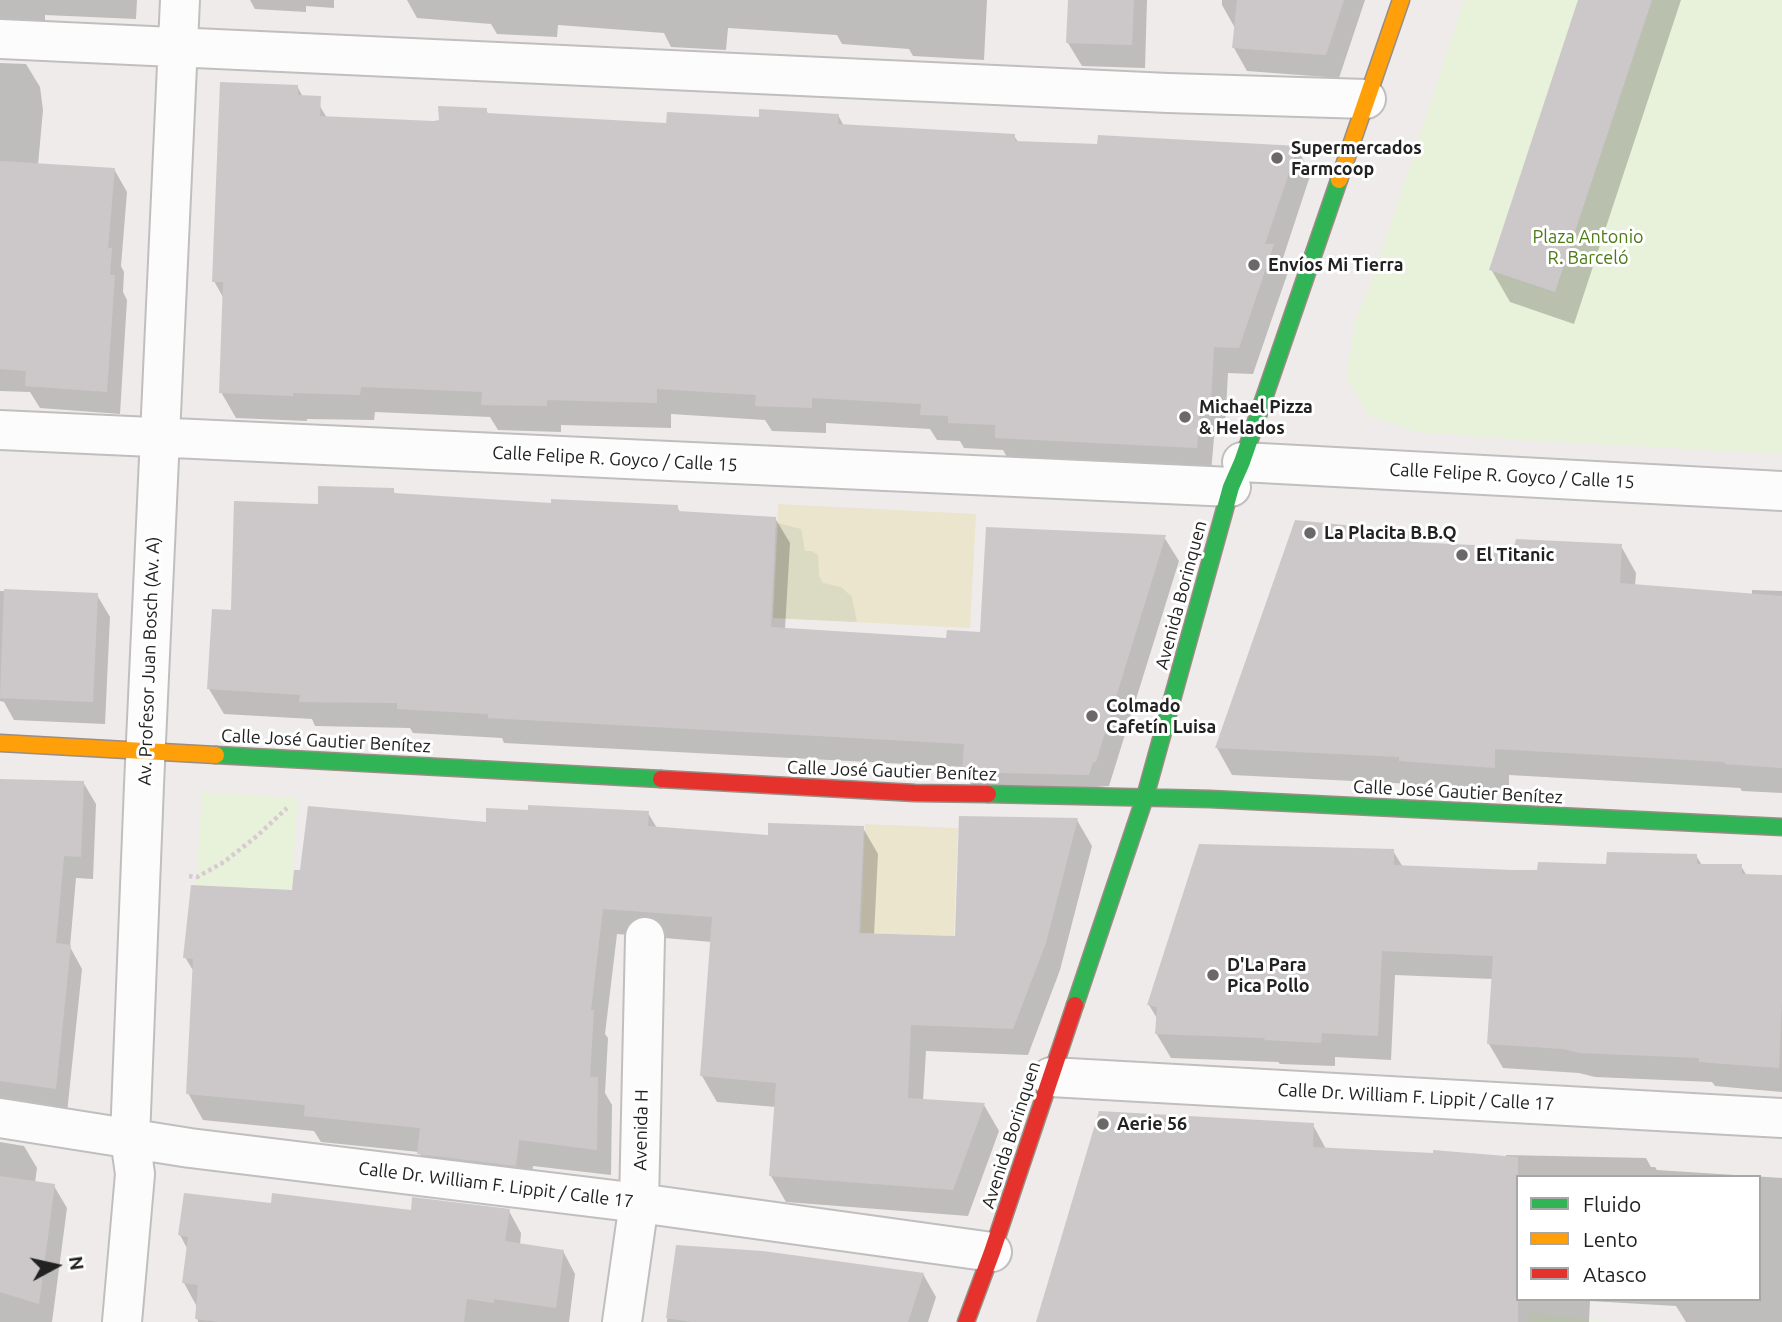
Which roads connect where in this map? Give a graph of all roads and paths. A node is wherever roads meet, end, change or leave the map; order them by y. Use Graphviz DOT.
graph roads {
  1 [pos="180,0"];
  2 [pos="1401,0"];
  3 [pos="0,39"];
  4 [pos="177,47"];
  5 [pos="1366,99"];
  6 [pos="0,430"];
  7 [pos="158,438"];
  8 [pos="1236,475"];
  9 [pos="1782,491"];
  10 [pos="0,743"];
  11 [pos="145,751"];
  12 [pos="1145,797"];
  13 [pos="290,804"];
  14 [pos="1782,827"];
  15 [pos="189,876"];
  16 [pos="645,937"];
  17 [pos="1051,1077"];
  18 [pos="0,1118"];
  19 [pos="1782,1118"];
  20 [pos="130,1138"];
  21 [pos="639,1203"];
  22 [pos="992,1252"];
  23 [pos="122,1322"];
  24 [pos="622,1322"];
  25 [pos="966,1322"];
  1 -- 4 [label="street, Av. Profesor Juan Bosch (Av. A)"];
  2 -- 5 [label="street, Avenida Borinquen"];
  3 -- 4 [label="street"];
  4 -- 5 [label="street"];
  4 -- 7 [label="street, Av. Profesor Juan Bosch (Av. A)"];
  5 -- 8 [label="street, Avenida Borinquen"];
  6 -- 7 [label="street, Calle Felipe R. Goyco / Calle 15"];
  7 -- 8 [label="street, Calle Felipe R. Goyco / Calle 15"];
  7 -- 11 [label="street, Av. Profesor Juan Bosch (Av. A)"];
  8 -- 9 [label="street, Calle Felipe R. Goyco / Calle 15"];
  8 -- 12 [label="street, Avenida Borinquen"];
  10 -- 11 [label="street, Calle José Gautier Benítez"];
  11 -- 12 [label="street, Calle José Gautier Benítez"];
  11 -- 20 [label="street, Av. Profesor Juan Bosch (Av. A)"];
  12 -- 14 [label="street, Calle José Gautier Benítez"];
  12 -- 17 [label="street, Avenida Borinquen"];
  13 -- 15 [label="path"];
  16 -- 21 [label="street, Avenida H"];
  17 -- 19 [label="street, Calle Dr. William F. Lippit / Calle 17"];
  17 -- 22 [label="street, Avenida Borinquen"];
  18 -- 20 [label="street, Calle Dr. William F. Lippit / Calle 17"];
  20 -- 21 [label="street, Calle Dr. William F. Lippit / Calle 17"];
  20 -- 23 [label="street, Av. Profesor Juan Bosch (Av. A)"];
  21 -- 22 [label="street, Calle Dr. William F. Lippit / Calle 17"];
  21 -- 24 [label="street, Avenida H"];
  22 -- 25 [label="street, Avenida Borinquen"];
}
